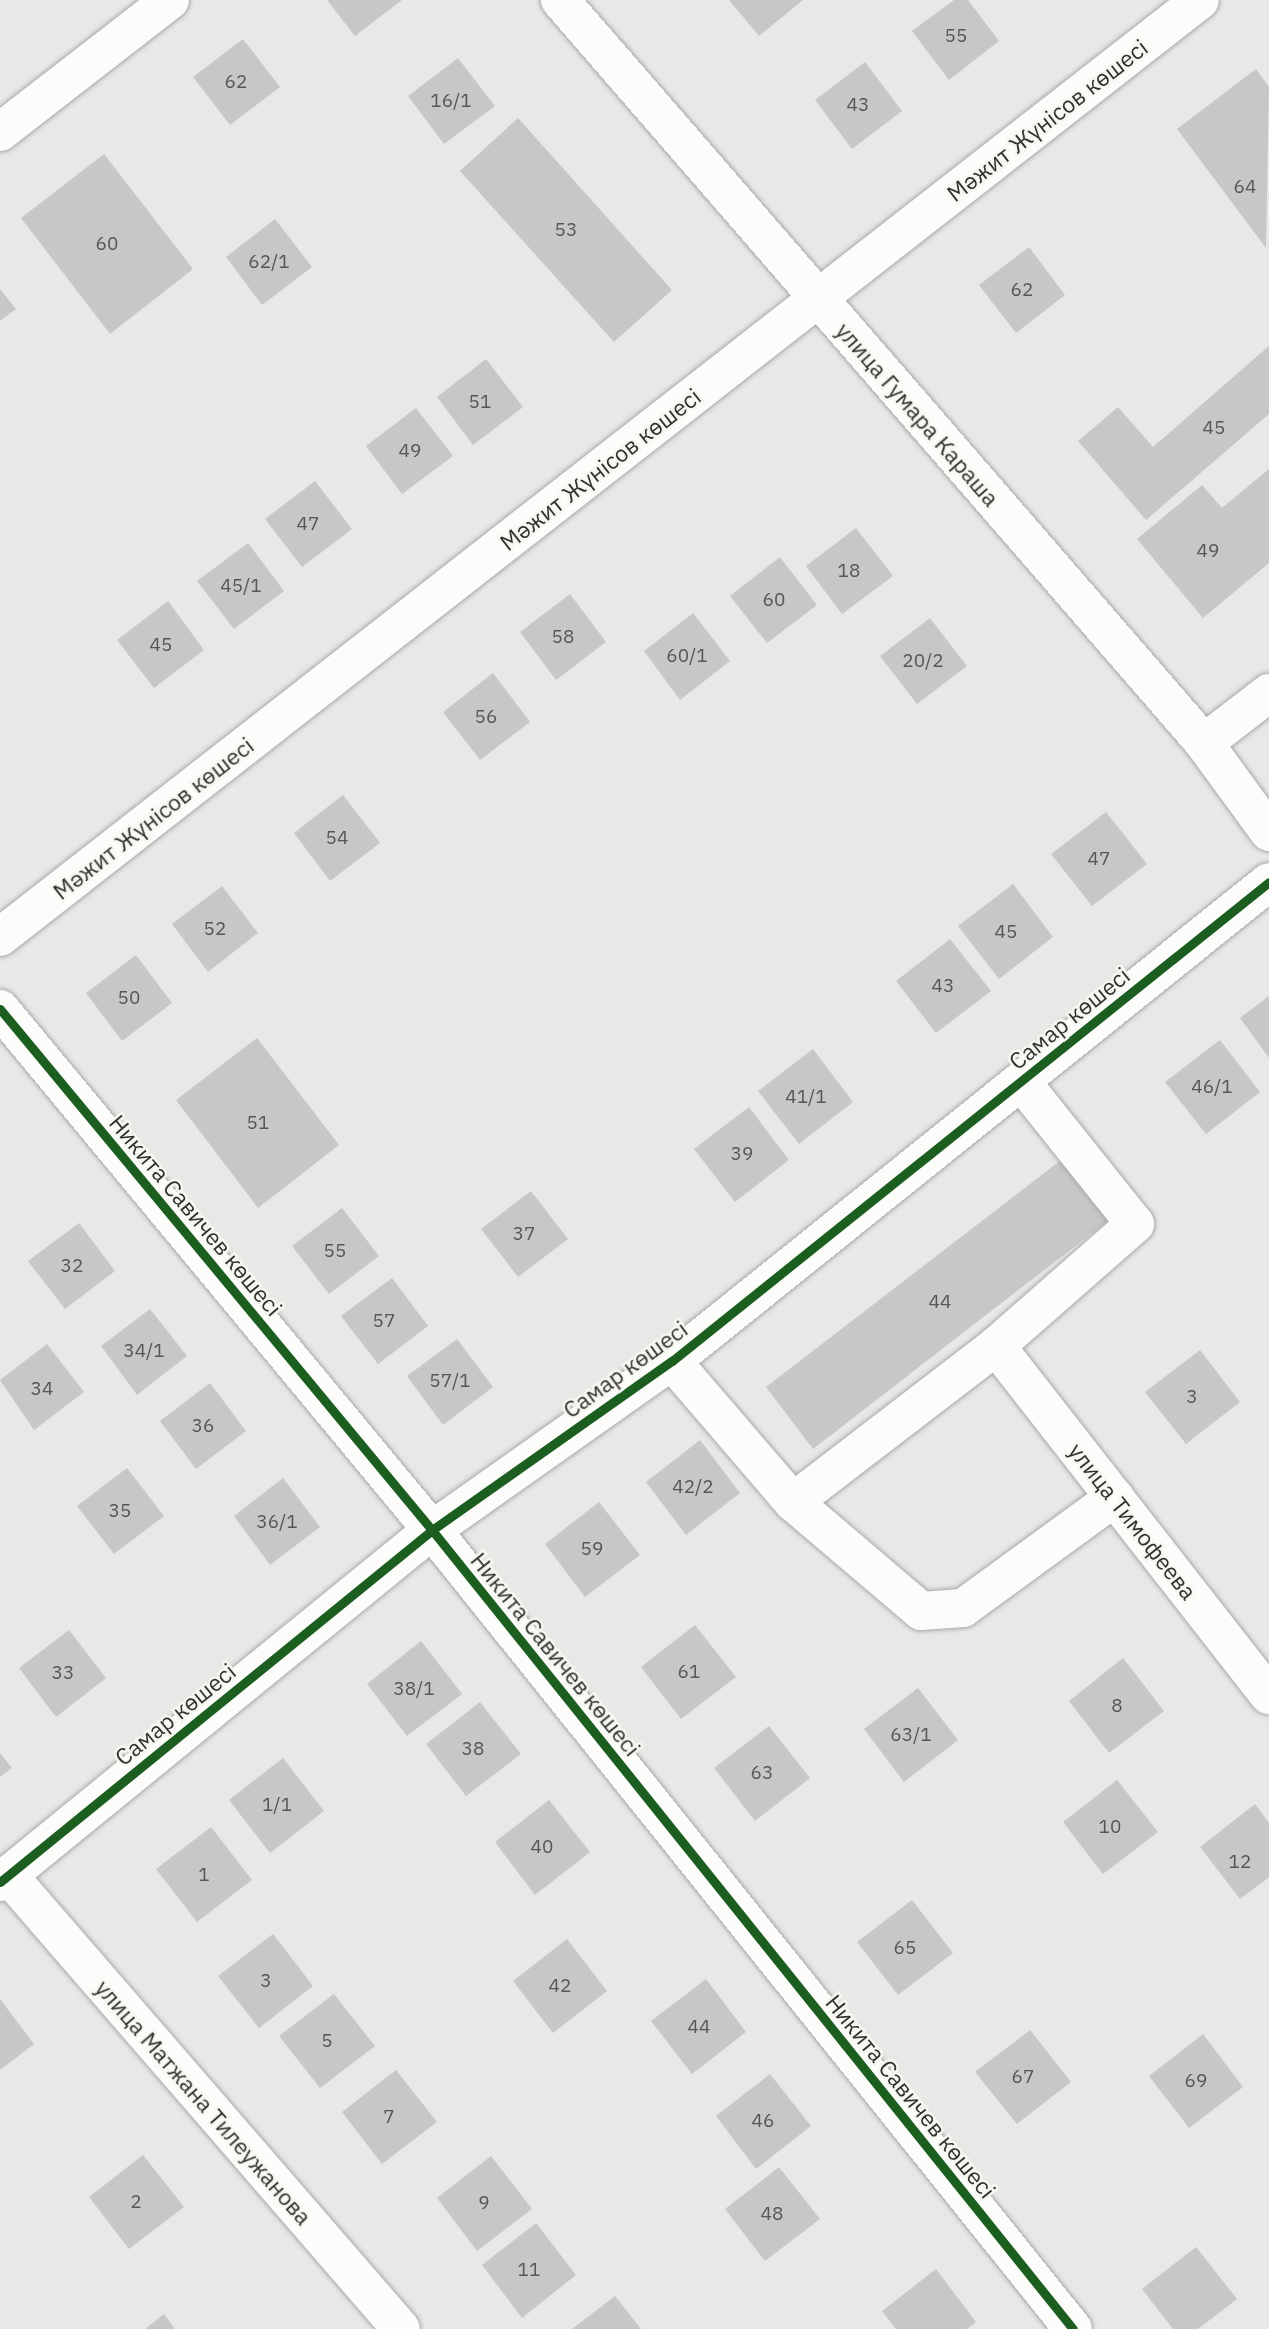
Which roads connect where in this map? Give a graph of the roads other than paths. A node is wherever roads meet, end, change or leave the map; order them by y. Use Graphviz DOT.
graph roads {
  1 [pos="170,0"];
  2 [pos="560,0"];
  3 [pos="1200,0"];
  4 [pos="0,132"];
  5 [pos="818,299"];
  6 [pos="1269,693"];
  7 [pos="1204,743"];
  8 [pos="1269,832"];
  9 [pos="1269,882"];
  10 [pos="0,937"];
  11 [pos="0,1009"];
  12 [pos="1021,1081"];
  13 [pos="996,1346"];
  14 [pos="672,1361"];
  15 [pos="1115,1497"];
  16 [pos="793,1502"];
  17 [pos="432,1530"];
  18 [pos="1269,1695"];
  19 [pos="4,1878"];
  20 [pos="401,2329"];
  21 [pos="1073,2329"];
  1 -- 4 [label="street"];
  2 -- 5 [label="street, улица Гумара Караша"];
  3 -- 5 [label="street, Мәжит Жүнісов көшесі"];
  5 -- 7 [label="street, улица Гумара Караша"];
  5 -- 10 [label="street, Мәжит Жүнісов көшесі"];
  6 -- 7 [label="street"];
  7 -- 8 [label="street, улица Гумара Караша"];
  9 -- 12 [label="street, Самар көшесі"];
  11 -- 17 [label="street, Никита Савичев көшесі"];
  12 -- 13 [label="street"];
  12 -- 14 [label="street, Самар көшесі"];
  13 -- 15 [label="street, улица Тимофеева"];
  13 -- 16 [label="street"];
  14 -- 16 [label="street"];
  14 -- 17 [label="street, Самар көшесі"];
  15 -- 16 [label="street"];
  15 -- 18 [label="street, улица Тимофеева"];
  17 -- 19 [label="street, Самар көшесі"];
  17 -- 21 [label="street, Никита Савичев көшесі"];
  19 -- 20 [label="street, улица Матжана Тилеужанова"];
}
